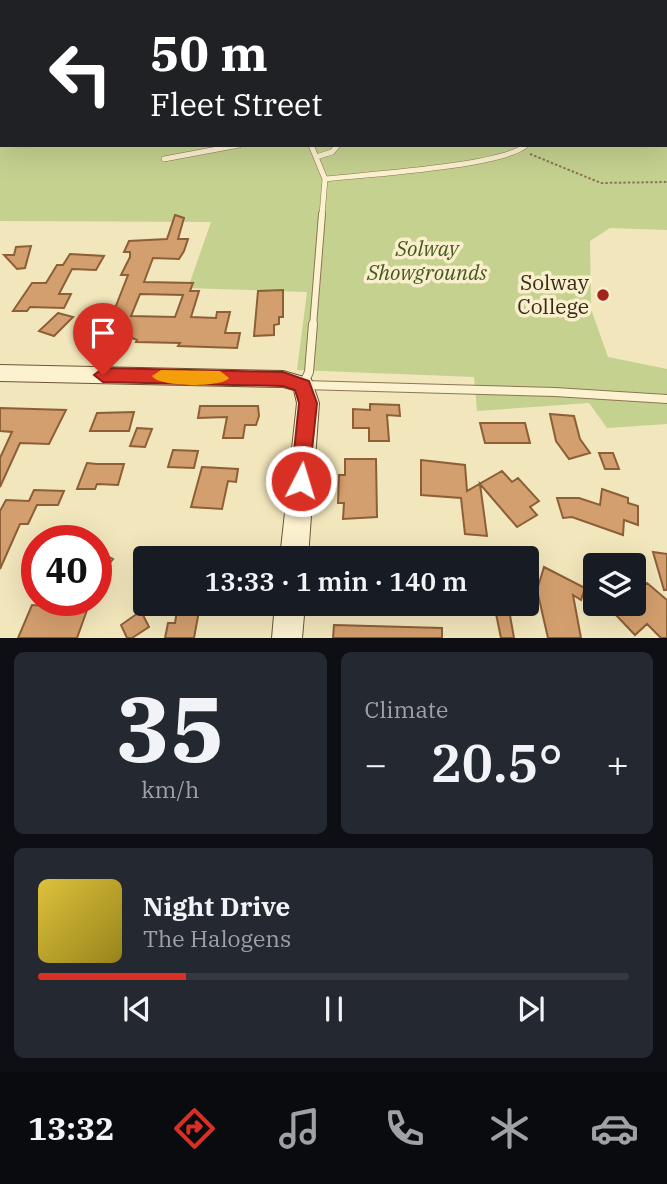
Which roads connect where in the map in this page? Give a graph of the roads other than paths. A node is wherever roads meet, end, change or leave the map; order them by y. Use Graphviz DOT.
graph roads {
  1 [pos="228,147"];
  2 [pos="312,147"];
  3 [pos="336,147"];
  4 [pos="524,147"];
  5 [pos="316,157"];
  6 [pos="164,159"];
  7 [pos="326,178"];
  8 [pos="0,373"];
  9 [pos="303,385"];
  10 [pos="667,399"];
  11 [pos="295,546"];
  12 [pos="289,616"];
  13 [pos="287,638"];
  1 -- 6 [label="lane"];
  2 -- 5 [label="lane"];
  3 -- 5 [label="lane"];
  4 -- 7 [label="lane"];
  5 -- 7 [label="lane"];
  7 -- 9 [label="lane"];
  8 -- 9 [label="street"];
  9 -- 10 [label="lane"];
  9 -- 11 [label="street"];
  12 -- 13 [label="street"];
}
